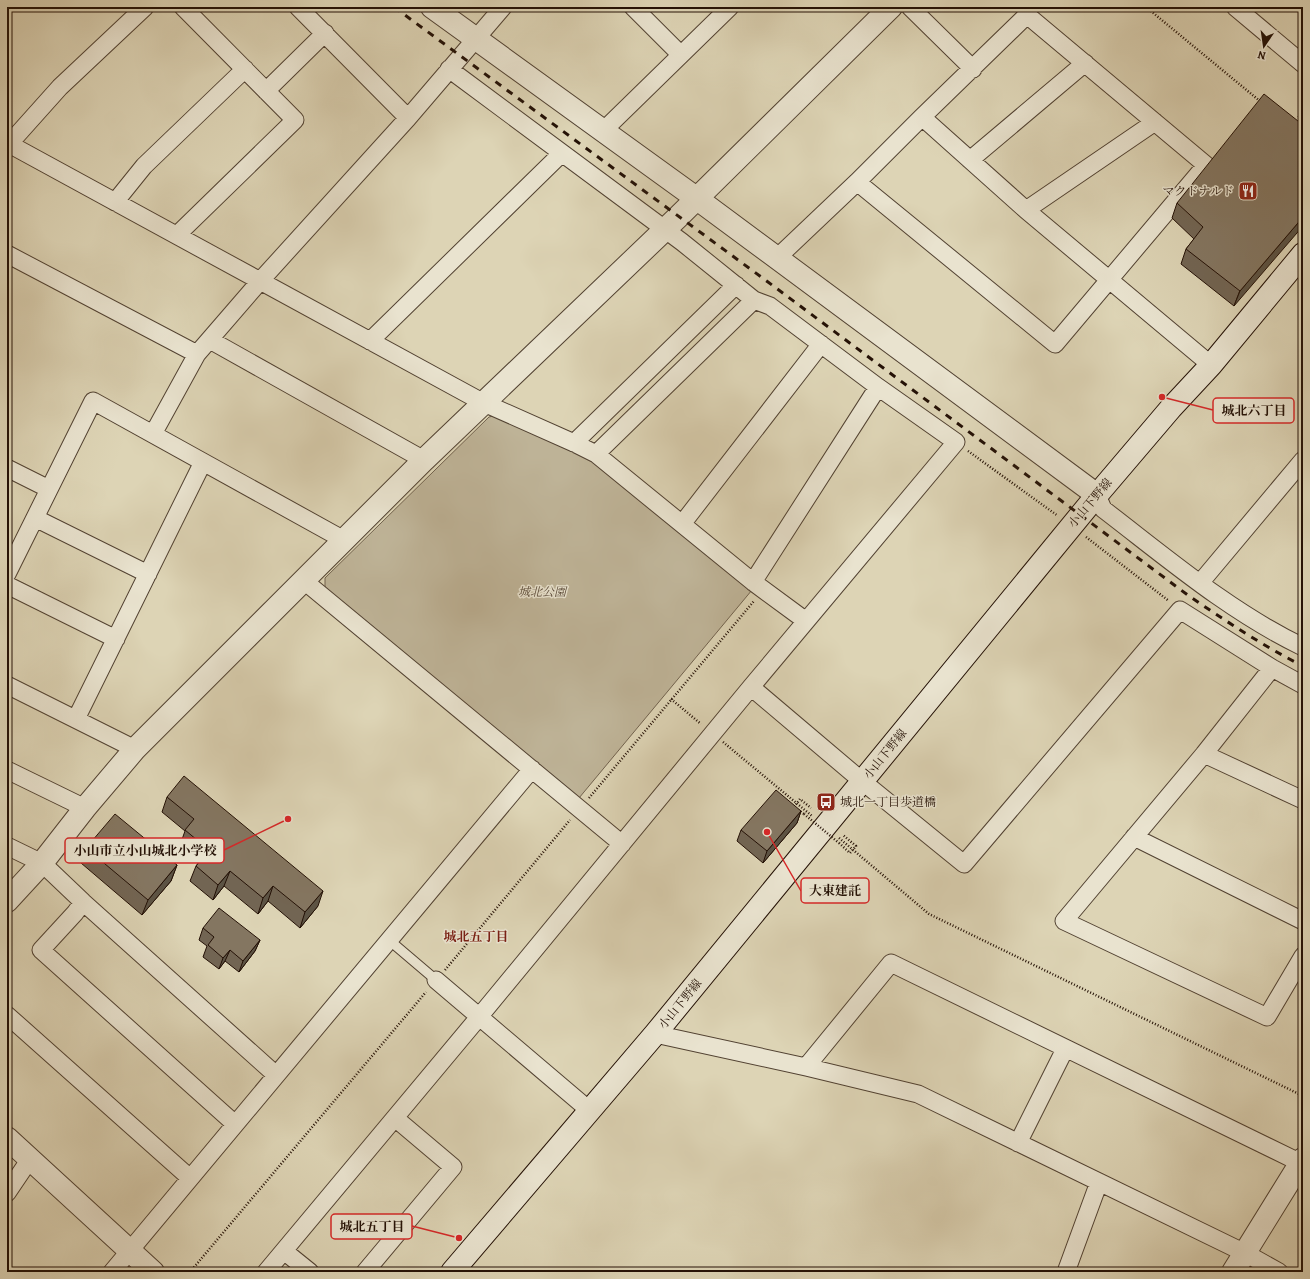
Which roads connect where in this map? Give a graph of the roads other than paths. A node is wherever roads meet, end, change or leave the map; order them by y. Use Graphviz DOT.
graph roads {
  1 [pos="145,7"];
  2 [pos="183,7"];
  3 [pos="298,7"];
  4 [pos="432,7"];
  5 [pos="633,7"];
  6 [pos="729,7"];
  7 [pos="891,7"];
  8 [pos="910,7"];
  9 [pos="1235,7"];
  10 [pos="500,8"];
  11 [pos="1031,11"];
  12 [pos="325,33"];
  13 [pos="475,39"];
  14 [pos="680,54"];
  15 [pos="1301,59"];
  16 [pos="1085,63"];
  17 [pos="449,69"];
  18 [pos="973,69"];
  19 [pos="245,70"];
  20 [pos="266,90"];
  21 [pos="922,117"];
  22 [pos="408,118"];
  23 [pos="1155,122"];
  24 [pos="603,131"];
  25 [pos="8,146"];
  26 [pos="562,153"];
  27 [pos="970,160"];
  28 [pos="857,182"];
  29 [pos="696,198"];
  30 [pos="115,202"];
  31 [pos="1026,210"];
  32 [pos="664,229"];
  33 [pos="177,235"];
  34 [pos="7,254"];
  35 [pos="1303,254"];
  36 [pos="777,258"];
  37 [pos="1109,279"];
  38 [pos="261,280"];
  39 [pos="736,285"];
  40 [pos="754,300"];
  41 [pos="210,340"];
  42 [pos="370,341"];
  43 [pos="821,344"];
  44 [pos="197,354"];
  45 [pos="1211,365"];
  46 [pos="878,386"];
  47 [pos="484,403"];
  48 [pos="153,434"];
  49 [pos="574,443"];
  50 [pos="596,454"];
  51 [pos="424,460"];
  52 [pos="1303,460"];
  53 [pos="203,462"];
  54 [pos="7,468"];
  55 [pos="49,488"];
  56 [pos="1097,495"];
  57 [pos="35,518"];
  58 [pos="682,524"];
  59 [pos="344,540"];
  60 [pos="7,574"];
  61 [pos="148,574"];
  62 [pos="303,580"];
  63 [pos="1200,583"];
  64 [pos="7,585"];
  65 [pos="758,586"];
  66 [pos="806,621"];
  67 [pos="116,639"];
  68 [pos="1300,641"];
  69 [pos="1272,668"];
  70 [pos="7,685"];
  71 [pos="1303,685"];
  72 [pos="751,687"];
  73 [pos="76,719"];
  74 [pos="135,749"];
  75 [pos="1204,754"];
  76 [pos="532,769"];
  77 [pos="7,770"];
  78 [pos="862,782"];
  79 [pos="1303,800"];
  80 [pos="85,808"];
  81 [pos="1134,837"];
  82 [pos="622,844"];
  83 [pos="7,846"];
  84 [pos="42,863"];
  85 [pos="7,901"];
  86 [pos="83,902"];
  87 [pos="1303,921"];
  88 [pos="389,940"];
  89 [pos="1303,956"];
  90 [pos="436,980"];
  91 [pos="7,1015"];
  92 [pos="479,1016"];
  93 [pos="655,1034"];
  94 [pos="1065,1049"];
  95 [pos="806,1067"];
  96 [pos="276,1075"];
  97 [pos="589,1110"];
  98 [pos="395,1118"];
  99 [pos="236,1124"];
  100 [pos="7,1138"];
  101 [pos="1018,1143"];
  102 [pos="30,1159"];
  103 [pos="1302,1162"];
  104 [pos="190,1178"];
  105 [pos="1100,1182"];
  106 [pos="7,1193"];
  107 [pos="130,1250"];
  108 [pos="284,1251"];
  109 [pos="1245,1253"];
  110 [pos="112,1272"];
  111 [pos="153,1272"];
  112 [pos="266,1272"];
  113 [pos="310,1272"];
  114 [pos="365,1272"];
  115 [pos="452,1272"];
  116 [pos="1066,1272"];
  117 [pos="1233,1272"];
  118 [pos="1279,1272"];
  1 -- 25 [label="street"];
  2 -- 19 [label="street"];
  3 -- 12 [label="street"];
  4 -- 13 [label="street"];
  5 -- 14 [label="street"];
  6 -- 14 [label="street"];
  7 -- 29 [label="street"];
  8 -- 18 [label="street"];
  9 -- 15 [label="street"];
  10 -- 13 [label="street"];
  11 -- 16 [label="street"];
  11 -- 18 [label="street"];
  12 -- 20 [label="street"];
  12 -- 22 [label="street"];
  13 -- 17 [label="street"];
  13 -- 24 [label="street"];
  14 -- 24 [label="street"];
  16 -- 23 [label="street"];
  16 -- 27 [label="street"];
  17 -- 22 [label="street"];
  17 -- 26 [label="street"];
  18 -- 21 [label="street"];
  19 -- 20 [label="street"];
  19 -- 30 [label="street"];
  20 -- 33 [label="street"];
  21 -- 27 [label="street"];
  21 -- 28 [label="street"];
  22 -- 38 [label="street"];
  23 -- 31 [label="street"];
  23 -- 37 [label="street"];
  24 -- 29 [label="street"];
  25 -- 30 [label="street"];
  26 -- 32 [label="street"];
  26 -- 42 [label="street"];
  27 -- 31 [label="street"];
  28 -- 36 [label="street"];
  28 -- 37 [label="street"];
  29 -- 32 [label="street"];
  29 -- 36 [label="street"];
  30 -- 33 [label="street"];
  31 -- 37 [label="street"];
  32 -- 39 [label="street"];
  32 -- 47 [label="street"];
  33 -- 38 [label="street"];
  34 -- 44 [label="street"];
  35 -- 45 [label="street, 小山下野線"];
  36 -- 56 [label="street"];
  37 -- 45 [label="street"];
  38 -- 41 [label="street"];
  38 -- 42 [label="street"];
  39 -- 40 [label="street"];
  39 -- 49 [label="street"];
  40 -- 43 [label="street"];
  40 -- 50 [label="street"];
  41 -- 44 [label="street"];
  41 -- 51 [label="street"];
  42 -- 47 [label="street"];
  43 -- 46 [label="street"];
  43 -- 58 [label="street"];
  44 -- 48 [label="street"];
  45 -- 56 [label="street, 小山下野線"];
  46 -- 65 [label="street"];
  46 -- 66 [label="street"];
  47 -- 49 [label="street"];
  47 -- 51 [label="street"];
  48 -- 53 [label="street"];
  48 -- 55 [label="street"];
  49 -- 50 [label="street"];
  50 -- 58 [label="street"];
  51 -- 59 [label="street"];
  52 -- 63 [label="street"];
  53 -- 59 [label="street"];
  53 -- 61 [label="street"];
  54 -- 55 [label="street"];
  55 -- 57 [label="street"];
  56 -- 63 [label="street"];
  56 -- 78 [label="street, 小山下野線"];
  57 -- 60 [label="street"];
  57 -- 61 [label="street"];
  58 -- 65 [label="street"];
  59 -- 62 [label="street"];
  61 -- 67 [label="street"];
  62 -- 74 [label="street"];
  62 -- 76 [label="street"];
  63 -- 68 [label="street"];
  64 -- 67 [label="street"];
  65 -- 66 [label="street"];
  66 -- 72 [label="street"];
  67 -- 73 [label="street"];
  69 -- 71 [label="street"];
  69 -- 75 [label="street"];
  69 -- 78 [label="street"];
  70 -- 73 [label="street"];
  72 -- 78 [label="street"];
  72 -- 82 [label="street"];
  73 -- 74 [label="street"];
  74 -- 80 [label="street"];
  75 -- 79 [label="street"];
  75 -- 81 [label="street"];
  76 -- 82 [label="street"];
  76 -- 88 [label="street"];
  77 -- 80 [label="street"];
  78 -- 93 [label="street, 小山下野線"];
  80 -- 84 [label="street"];
  81 -- 87 [label="street"];
  81 -- 89 [label="street"];
  82 -- 92 [label="street"];
  83 -- 84 [label="street"];
  84 -- 85 [label="street"];
  84 -- 86 [label="street"];
  86 -- 96 [label="street"];
  86 -- 99 [label="street"];
  88 -- 90 [label="lane"];
  88 -- 96 [label="street"];
  90 -- 92 [label="street"];
  91 -- 104 [label="street"];
  92 -- 97 [label="street"];
  92 -- 98 [label="street"];
  93 -- 95 [label="street"];
  93 -- 97 [label="street, 小山下野線"];
  94 -- 95 [label="street"];
  94 -- 101 [label="street"];
  94 -- 103 [label="street"];
  95 -- 101 [label="street"];
  96 -- 99 [label="street"];
  97 -- 115 [label="street, 小山下野線"];
  98 -- 108 [label="street"];
  98 -- 114 [label="street"];
  99 -- 104 [label="street"];
  100 -- 102 [label="street"];
  101 -- 105 [label="street"];
  102 -- 106 [label="street"];
  102 -- 107 [label="street"];
  103 -- 109 [label="street"];
  104 -- 107 [label="street"];
  105 -- 109 [label="street"];
  105 -- 116 [label="street"];
  107 -- 110 [label="street"];
  107 -- 111 [label="street"];
  108 -- 112 [label="street"];
  108 -- 113 [label="street"];
  109 -- 117 [label="street"];
  109 -- 118 [label="street"];
}
